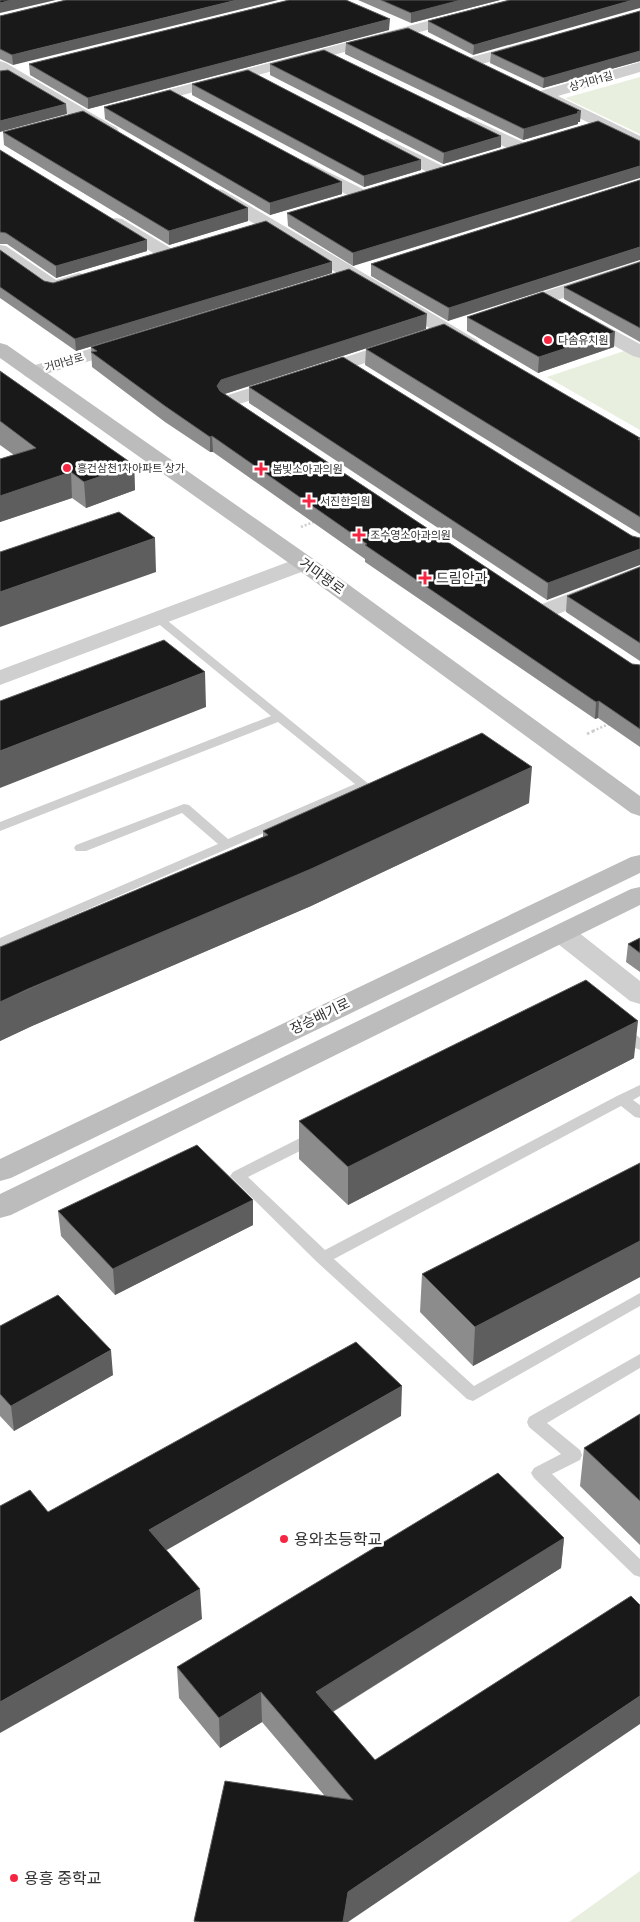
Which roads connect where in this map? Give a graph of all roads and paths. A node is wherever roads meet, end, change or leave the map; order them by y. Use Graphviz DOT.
graph roads {
  1 [pos="524,0"];
  2 [pos="383,19"];
  3 [pos="409,30"];
  4 [pos="427,39"];
  5 [pos="537,43"];
  6 [pos="327,53"];
  7 [pos="454,53"];
  8 [pos="344,61"];
  9 [pos="471,62"];
  10 [pos="30,68"];
  11 [pos="640,68"];
  12 [pos="489,70"];
  13 [pos="4,72"];
  14 [pos="251,73"];
  15 [pos="268,82"];
  16 [pos="525,87"];
  17 [pos="173,93"];
  18 [pos="543,95"];
  19 [pos="190,102"];
  20 [pos="120,108"];
  21 [pos="102,112"];
  22 [pos="84,117"];
  23 [pos="458,117"];
  24 [pos="66,122"];
  25 [pos="603,124"];
  26 [pos="576,132"];
  27 [pos="371,136"];
  28 [pos="127,142"];
  29 [pos="640,142"];
  30 [pos="539,143"];
  31 [pos="521,148"];
  32 [pos="494,156"];
  33 [pos="292,158"];
  34 [pos="459,166"];
  35 [pos="441,172"];
  36 [pos="419,178"];
  37 [pos="203,185"];
  38 [pos="380,190"];
  39 [pos="361,196"];
  40 [pos="342,201"];
  41 [pos="102,214"];
  42 [pos="287,218"];
  43 [pos="268,223"];
  44 [pos="240,231"];
  45 [pos="185,248"];
  46 [pos="0,250"];
  47 [pos="166,253"];
  48 [pos="147,259"];
  49 [pos="370,270"];
  50 [pos="636,271"];
  51 [pos="351,275"];
  52 [pos="91,276"];
  53 [pos="333,281"];
  54 [pos="543,298"];
  55 [pos="499,313"];
  56 [pos="472,321"];
  57 [pos="446,330"];
  58 [pos="145,338"];
  59 [pos="0,349"];
  60 [pos="640,352"];
  61 [pos="488,354"];
  62 [pos="345,363"];
  63 [pos="32,372"];
  64 [pos="370,378"];
  65 [pos="246,412"];
  66 [pos="323,519"];
  67 [pos="268,538"];
  68 [pos="304,563"];
  69 [pos="640,573"];
  70 [pos="159,619"];
  71 [pos="569,627"];
  72 [pos="0,678"];
  73 [pos="279,716"];
  74 [pos="615,721"];
  75 [pos="557,748"];
  76 [pos="640,808"];
  77 [pos="0,827"];
  78 [pos="227,844"];
  79 [pos="81,848"];
  80 [pos="640,863"];
  81 [pos="640,895"];
  82 [pos="563,934"];
  83 [pos="0,943"];
  84 [pos="640,995"];
  85 [pos="611,1023"];
  86 [pos="640,1045"];
  87 [pos="640,1090"];
  88 [pos="622,1099"];
  89 [pos="640,1113"];
  90 [pos="326,1131"];
  91 [pos="0,1171"];
  92 [pos="0,1207"];
  93 [pos="323,1258"];
  94 [pos="640,1299"];
  95 [pos="640,1360"];
  96 [pos="640,1570"];
  1 -- 3 [label="street"];
  2 -- 3 [label="street"];
  3 -- 4 [label="street"];
  3 -- 6 [label="street"];
  5 -- 9 [label="street"];
  6 -- 8 [label="street"];
  6 -- 14 [label="street"];
  7 -- 9 [label="street"];
  9 -- 12 [label="street"];
  10 -- 13 [label="street"];
  11 -- 18 [label="street, 상거마1길"];
  13 -- 22 [label="street"];
  14 -- 15 [label="street"];
  14 -- 17 [label="street"];
  16 -- 18 [label="street"];
  17 -- 19 [label="street"];
  17 -- 20 [label="street"];
  18 -- 25 [label="street"];
  21 -- 22 [label="street"];
  22 -- 24 [label="street"];
  22 -- 28 [label="street"];
  23 -- 31 [label="street"];
  25 -- 26 [label="street"];
  25 -- 29 [label="street"];
  27 -- 35 [label="street"];
  30 -- 31 [label="street"];
  31 -- 32 [label="street"];
  33 -- 39 [label="street"];
  34 -- 35 [label="street"];
  35 -- 36 [label="street"];
  37 -- 43 [label="street"];
  38 -- 39 [label="street"];
  39 -- 40 [label="street"];
  41 -- 47 [label="street"];
  42 -- 43 [label="street"];
  43 -- 44 [label="street"];
  43 -- 51 [label="street"];
  45 -- 47 [label="street"];
  46 -- 52 [label="street"];
  47 -- 48 [label="street"];
  49 -- 51 [label="street"];
  50 -- 54 [label="street"];
  51 -- 53 [label="street"];
  51 -- 57 [label="street"];
  54 -- 55 [label="street"];
  54 -- 60 [label="street"];
  56 -- 57 [label="street"];
  57 -- 61 [label="street"];
  57 -- 62 [label="street"];
  58 -- 63 [label="street, 거마남로"];
  59 -- 63 [label="street, 거마평로"];
  62 -- 64 [label="street"];
  62 -- 65 [label="street"];
  63 -- 67 [label="street, 거마평로"];
  66 -- 67 [label="path"];
  67 -- 68 [label="street, 거마평로"];
  68 -- 70 [label="street"];
  68 -- 75 [label="street, 거마평로"];
  69 -- 71 [label="street"];
  70 -- 72 [label="street"];
  70 -- 73 [label="lane"];
  73 -- 77 [label="lane"];
  73 -- 78 [label="lane"];
  74 -- 75 [label="path"];
  75 -- 76 [label="street, 거마평로"];
  78 -- 79 [label="lane"];
  78 -- 83 [label="lane"];
  80 -- 91 [label="street, 장승배기로"];
  81 -- 82 [label="street"];
  82 -- 84 [label="street"];
  82 -- 92 [label="street"];
  85 -- 86 [label="lane"];
  87 -- 88 [label="lane"];
  88 -- 89 [label="lane"];
  88 -- 93 [label="lane"];
  90 -- 93 [label="lane"];
  93 -- 94 [label="lane"];
  95 -- 96 [label="lane"];
}
